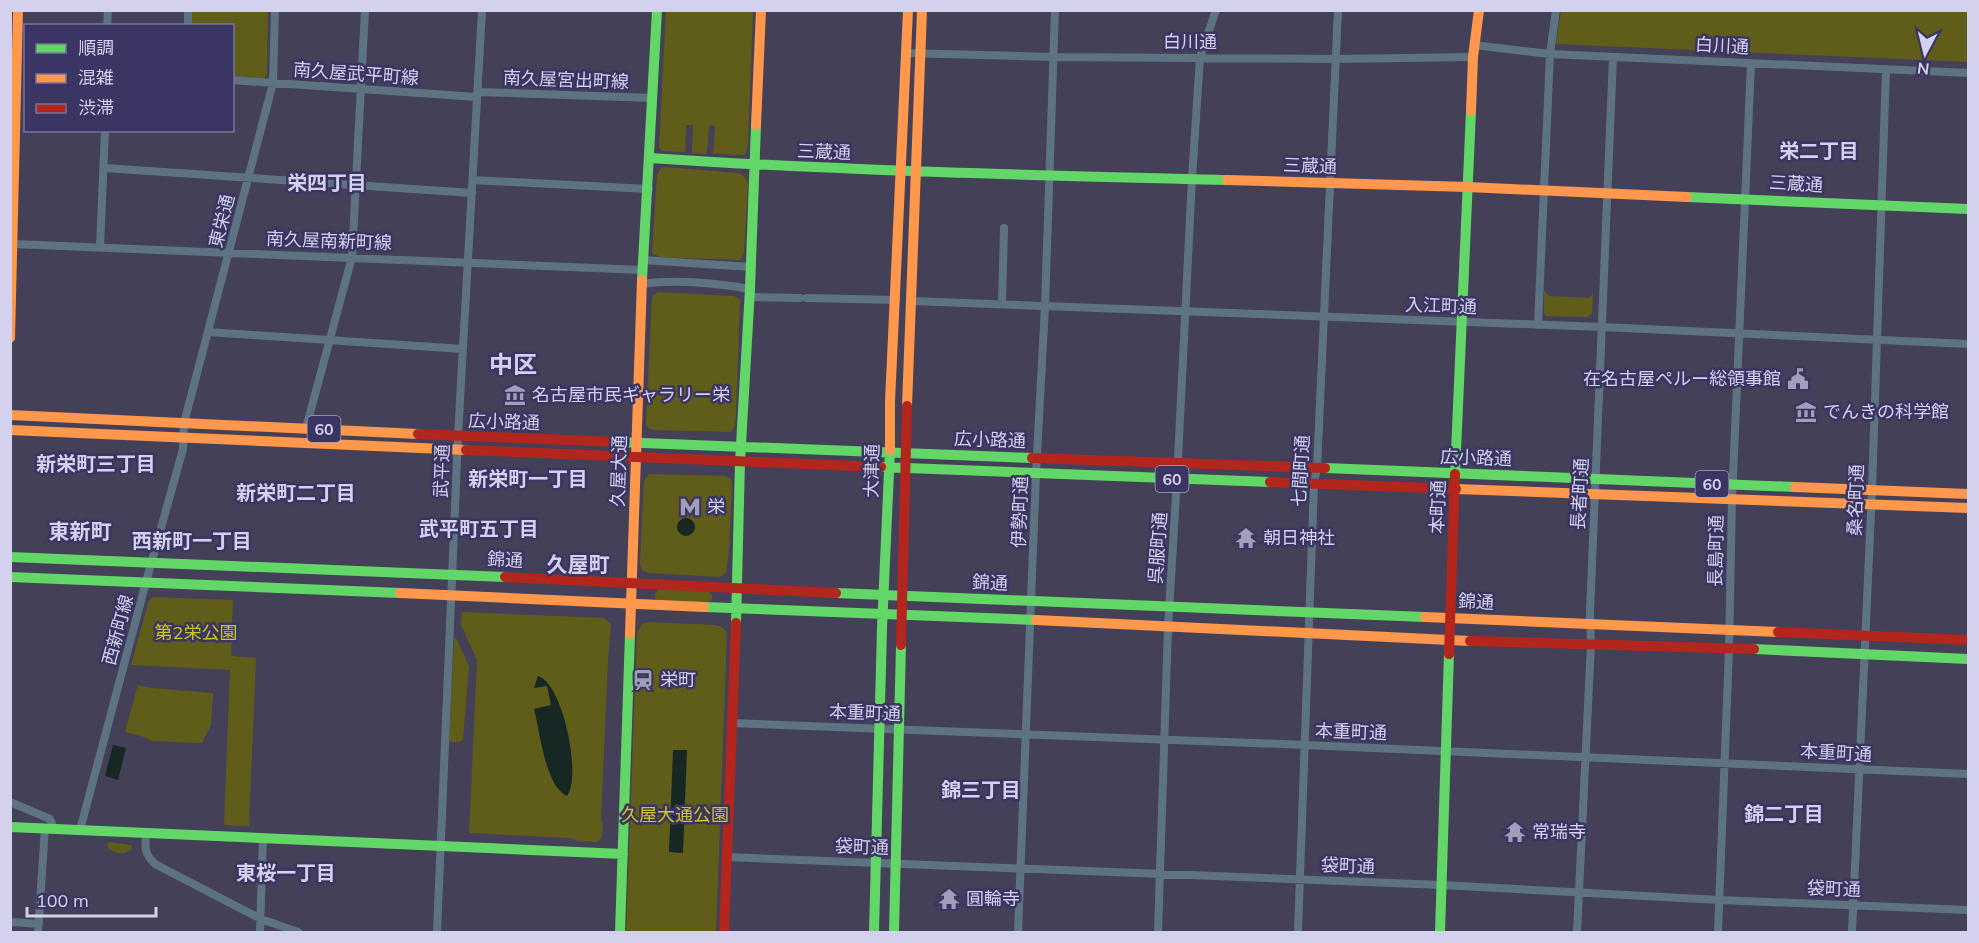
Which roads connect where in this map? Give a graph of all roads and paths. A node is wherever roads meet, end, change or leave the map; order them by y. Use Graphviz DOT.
graph roads {
  1 [pos="18,10"];
  2 [pos="275,10"];
  3 [pos="365,10"];
  4 [pos="482,10"];
  5 [pos="657,10"];
  6 [pos="761,10"];
  7 [pos="908,10"];
  8 [pos="922,10"];
  9 [pos="1055,10"];
  10 [pos="1216,10"];
  11 [pos="1338,10"];
  12 [pos="1479,10"];
  13 [pos="1556,10"];
  14 [pos="1474,45"];
  15 [pos="906,53"];
  16 [pos="921,54"];
  17 [pos="1550,54"];
  18 [pos="1053,57"];
  19 [pos="1200,57"];
  20 [pos="1473,57"];
  21 [pos="1613,57"];
  22 [pos="1335,59"];
  23 [pos="1751,63"];
  24 [pos="21,65"];
  25 [pos="1886,69"];
  26 [pos="1968,73"];
  27 [pos="234,80"];
  28 [pos="273,83"];
  29 [pos="361,89"];
  30 [pos="477,94"];
  31 [pos="653,98"];
  32 [pos="105,132"];
  33 [pos="651,158"];
  34 [pos="755,165"];
  35 [pos="105,168"];
  36 [pos="901,171"];
  37 [pos="916,171"];
  38 [pos="1049,175"];
  39 [pos="249,177"];
  40 [pos="1191,178"];
  41 [pos="472,180"];
  42 [pos="1329,183"];
  43 [pos="357,186"];
  44 [pos="1468,187"];
  45 [pos="648,189"];
  46 [pos="1544,191"];
  47 [pos="472,193"];
  48 [pos="1608,193"];
  49 [pos="1746,198"];
  50 [pos="1880,205"];
  51 [pos="1968,209"];
  52 [pos="1004,228"];
  53 [pos="13,244"];
  54 [pos="100,247"];
  55 [pos="230,253"];
  56 [pos="352,257"];
  57 [pos="468,262"];
  58 [pos="643,265"];
  59 [pos="751,267"];
  60 [pos="642,284"];
  61 [pos="750,293"];
  62 [pos="896,300"];
  63 [pos="912,300"];
  64 [pos="1002,304"];
  65 [pos="1045,306"];
  66 [pos="1185,310"];
  67 [pos="1323,316"];
  68 [pos="1462,323"];
  69 [pos="1538,325"];
  70 [pos="1602,327"];
  71 [pos="209,332"];
  72 [pos="1740,334"];
  73 [pos="10,338"];
  74 [pos="329,339"];
  75 [pos="1875,340"];
  76 [pos="1968,344"];
  77 [pos="463,349"];
  78 [pos="10,415"];
  79 [pos="184,423"];
  80 [pos="306,428"];
  81 [pos="10,430"];
  82 [pos="458,436"];
  83 [pos="183,438"];
  84 [pos="637,443"];
  85 [pos="741,445"];
  86 [pos="459,450"];
  87 [pos="889,451"];
  88 [pos="907,453"];
  89 [pos="636,458"];
  90 [pos="1037,459"];
  91 [pos="740,462"];
  92 [pos="1178,462"];
  93 [pos="890,468"];
  94 [pos="906,468"];
  95 [pos="1317,468"];
  96 [pos="1036,473"];
  97 [pos="1455,473"];
  98 [pos="1178,479"];
  99 [pos="1597,479"];
  100 [pos="1314,484"];
  101 [pos="1734,484"];
  102 [pos="1455,489"];
  103 [pos="1872,490"];
  104 [pos="1595,494"];
  105 [pos="1968,494"];
  106 [pos="1732,500"];
  107 [pos="1870,505"];
  108 [pos="1968,508"];
  109 [pos="10,557"];
  110 [pos="151,564"];
  111 [pos="453,574"];
  112 [pos="10,577"];
  113 [pos="146,582"];
  114 [pos="631,583"];
  115 [pos="737,588"];
  116 [pos="452,595"];
  117 [pos="884,595"];
  118 [pos="904,596"];
  119 [pos="1032,601"];
  120 [pos="630,604"];
  121 [pos="1169,606"];
  122 [pos="736,608"];
  123 [pos="883,613"];
  124 [pos="1310,613"];
  125 [pos="903,615"];
  126 [pos="1451,618"];
  127 [pos="1032,620"];
  128 [pos="1590,624"];
  129 [pos="1168,627"];
  130 [pos="1729,630"];
  131 [pos="1310,632"];
  132 [pos="1865,636"];
  133 [pos="1450,640"];
  134 [pos="1968,640"];
  135 [pos="1591,644"];
  136 [pos="1729,648"];
  137 [pos="1864,655"];
  138 [pos="1968,659"];
  139 [pos="732,723"];
  140 [pos="879,729"];
  141 [pos="900,729"];
  142 [pos="1026,734"];
  143 [pos="1164,741"];
  144 [pos="1306,745"];
  145 [pos="1446,751"];
  146 [pos="1584,758"];
  147 [pos="1724,763"];
  148 [pos="1859,769"];
  149 [pos="1968,774"];
  150 [pos="10,802"];
  151 [pos="10,827"];
  152 [pos="50,828"];
  153 [pos="80,830"];
  154 [pos="146,834"];
  155 [pos="263,839"];
  156 [pos="440,846"];
  157 [pos="623,854"];
  158 [pos="726,857"];
  159 [pos="876,863"];
  160 [pos="896,864"];
  161 [pos="1021,869"];
  162 [pos="1161,874"];
  163 [pos="1300,879"];
  164 [pos="1442,885"];
  165 [pos="1578,892"];
  166 [pos="1719,900"];
  167 [pos="1853,905"];
  168 [pos="1968,910"];
  169 [pos="261,919"];
  170 [pos="10,922"];
  171 [pos="38,928"];
  172 [pos="260,933"];
  173 [pos="298,933"];
  174 [pos="437,933"];
  175 [pos="620,933"];
  176 [pos="724,933"];
  177 [pos="874,933"];
  178 [pos="894,933"];
  179 [pos="1018,933"];
  180 [pos="1158,933"];
  181 [pos="1298,933"];
  182 [pos="1440,933"];
  183 [pos="1577,933"];
  184 [pos="1718,933"];
  185 [pos="1852,933"];
  1 -- 24 [label="street"];
  2 -- 28 [label="street, 東栄通"];
  3 -- 29 [label="street"];
  4 -- 30 [label="street, 武平通"];
  5 -- 31 [label="street, 久屋大通"];
  6 -- 34 [label="street"];
  7 -- 15 [label="street, 大津通"];
  8 -- 16 [label="street, 大津通"];
  9 -- 18 [label="street, 伊勢町通"];
  10 -- 19 [label="street, 呉服町通"];
  11 -- 22 [label="street, 七間町通"];
  12 -- 14 [label="street, 本町通"];
  13 -- 17 [label="street"];
  14 -- 17 [label="street, 白川通"];
  14 -- 20 [label="street, 本町通"];
  15 -- 16 [label="street, 白川通"];
  15 -- 36 [label="street, 大津通"];
  16 -- 18 [label="street, 白川通"];
  16 -- 37 [label="street, 大津通"];
  17 -- 21 [label="street, 白川通"];
  17 -- 46 [label="street"];
  18 -- 19 [label="street, 白川通"];
  18 -- 38 [label="street, 伊勢町通"];
  19 -- 22 [label="street, 白川通"];
  19 -- 40 [label="street, 呉服町通"];
  20 -- 22 [label="street, 白川通"];
  20 -- 44 [label="street, 本町通"];
  21 -- 23 [label="street, 白川通"];
  21 -- 48 [label="street, 長者町通"];
  22 -- 42 [label="street, 七間町通"];
  23 -- 25 [label="street, 白川通"];
  23 -- 49 [label="street, 長島町通"];
  24 -- 53 [label="street"];
  25 -- 26 [label="street, 白川通"];
  25 -- 50 [label="street, 桑名町通"];
  27 -- 28 [label="street, 南久屋武平町線"];
  28 -- 29 [label="street, 南久屋武平町線"];
  28 -- 39 [label="street, 東栄通"];
  29 -- 30 [label="street, 南久屋武平町線"];
  29 -- 43 [label="street"];
  30 -- 31 [label="street, 南久屋宮出町線"];
  30 -- 41 [label="street, 武平通"];
  31 -- 33 [label="street, 久屋大通"];
  32 -- 35 [label="street"];
  33 -- 34 [label="street, 三蔵通"];
  33 -- 45 [label="street, 久屋大通"];
  34 -- 36 [label="street, 三蔵通"];
  34 -- 59 [label="street"];
  35 -- 39 [label="street"];
  35 -- 54 [label="street"];
  36 -- 37 [label="street, 三蔵通"];
  36 -- 62 [label="street, 大津通"];
  37 -- 38 [label="street, 三蔵通"];
  37 -- 63 [label="street, 大津通"];
  38 -- 40 [label="street, 三蔵通"];
  38 -- 65 [label="street, 伊勢町通"];
  39 -- 43 [label="street"];
  39 -- 55 [label="street, 東栄通"];
  40 -- 42 [label="street, 三蔵通"];
  40 -- 66 [label="street, 呉服町通"];
  41 -- 45 [label="street"];
  41 -- 47 [label="street, 武平通"];
  42 -- 44 [label="street, 三蔵通"];
  42 -- 67 [label="street, 七間町通"];
  43 -- 47 [label="street"];
  43 -- 56 [label="street"];
  44 -- 46 [label="street, 三蔵通"];
  44 -- 68 [label="street, 本町通"];
  45 -- 58 [label="street, 久屋大通"];
  46 -- 48 [label="street, 三蔵通"];
  46 -- 69 [label="street"];
  47 -- 57 [label="street, 武平通"];
  48 -- 49 [label="street, 三蔵通"];
  48 -- 70 [label="street, 長者町通"];
  49 -- 50 [label="street, 三蔵通"];
  49 -- 72 [label="street, 長島町通"];
  50 -- 51 [label="street, 三蔵通"];
  50 -- 75 [label="street, 桑名町通"];
  52 -- 64 [label="street"];
  53 -- 54 [label="street, 南久屋南新町線"];
  53 -- 73 [label="street"];
  54 -- 55 [label="street, 南久屋南新町線"];
  55 -- 56 [label="street, 南久屋南新町線"];
  55 -- 71 [label="street, 東栄通"];
  56 -- 57 [label="street, 南久屋南新町線"];
  56 -- 74 [label="street"];
  57 -- 58 [label="street, 南久屋南新町線"];
  57 -- 77 [label="street, 武平通"];
  58 -- 59 [label="street, 南久屋南新町線"];
  58 -- 60 [label="street, 久屋大通"];
  59 -- 61 [label="street"];
  60 -- 61 [label="street"];
  60 -- 84 [label="street, 久屋大通"];
  61 -- 62 [label="street"];
  61 -- 85 [label="street"];
  62 -- 87 [label="street, 大津通"];
  63 -- 64 [label="street, 入江町通"];
  63 -- 88 [label="street, 大津通"];
  64 -- 65 [label="street, 入江町通"];
  65 -- 66 [label="street, 入江町通"];
  65 -- 90 [label="street, 伊勢町通"];
  66 -- 67 [label="street, 入江町通"];
  66 -- 92 [label="street, 呉服町通"];
  67 -- 68 [label="street, 入江町通"];
  67 -- 95 [label="street, 七間町通"];
  68 -- 69 [label="street, 入江町通"];
  68 -- 97 [label="street, 本町通"];
  69 -- 70 [label="street, 入江町通"];
  70 -- 72 [label="street, 入江町通"];
  70 -- 99 [label="street, 長者町通"];
  71 -- 74 [label="street"];
  71 -- 79 [label="street, 東栄通"];
  72 -- 75 [label="street, 入江町通"];
  72 -- 101 [label="street, 長島町通"];
  74 -- 77 [label="street"];
  74 -- 80 [label="street"];
  75 -- 76 [label="street, 入江町通"];
  75 -- 103 [label="street, 桑名町通"];
  77 -- 82 [label="street, 武平通"];
  78 -- 79 [label="street, 広小路通 / 60"];
  79 -- 80 [label="street, 広小路通 / 60"];
  79 -- 83 [label="street, 東栄通"];
  80 -- 82 [label="street, 広小路通 / 60"];
  81 -- 83 [label="street, 広小路通 / 60"];
  82 -- 84 [label="street, 広小路通 / 60"];
  82 -- 86 [label="street, 武平通"];
  83 -- 86 [label="street, 広小路通 / 60"];
  83 -- 110 [label="street, 西新町線"];
  84 -- 85 [label="street, 広小路通 / 60"];
  84 -- 89 [label="street, 久屋大通"];
  85 -- 87 [label="street, 広小路通 / 60"];
  85 -- 91 [label="street"];
  86 -- 89 [label="street, 広小路通 / 60"];
  86 -- 111 [label="street, 武平通"];
  87 -- 88 [label="street, 広小路通 / 60"];
  87 -- 93 [label="street, 大津通"];
  88 -- 90 [label="street, 広小路通 / 60"];
  88 -- 94 [label="street, 大津通"];
  89 -- 91 [label="street, 広小路通 / 60"];
  89 -- 114 [label="street, 久屋大通"];
  90 -- 92 [label="street, 広小路通 / 60"];
  90 -- 96 [label="street, 伊勢町通"];
  91 -- 93 [label="street, 広小路通 / 60"];
  91 -- 115 [label="street"];
  92 -- 95 [label="street, 広小路通 / 60"];
  92 -- 98 [label="street, 呉服町通"];
  93 -- 94 [label="street, 広小路通 / 60"];
  93 -- 117 [label="street, 大津通"];
  94 -- 96 [label="street, 広小路通 / 60"];
  94 -- 118 [label="street, 大津通"];
  95 -- 97 [label="street, 広小路通 / 60"];
  95 -- 100 [label="street, 七間町通"];
  96 -- 98 [label="street, 広小路通 / 60"];
  96 -- 119 [label="street, 伊勢町通"];
  97 -- 99 [label="street, 広小路通 / 60"];
  97 -- 102 [label="street, 本町通"];
  98 -- 100 [label="street, 広小路通 / 60"];
  98 -- 121 [label="street, 呉服町通"];
  99 -- 101 [label="street, 広小路通 / 60"];
  99 -- 104 [label="street, 長者町通"];
  100 -- 102 [label="street, 広小路通 / 60"];
  100 -- 124 [label="street, 七間町通"];
  101 -- 103 [label="street, 広小路通 / 60"];
  101 -- 106 [label="street, 長島町通"];
  102 -- 104 [label="street, 広小路通 / 60"];
  102 -- 126 [label="street, 本町通"];
  103 -- 105 [label="street, 広小路通 / 60"];
  103 -- 107 [label="street, 桑名町通"];
  104 -- 106 [label="street, 広小路通 / 60"];
  104 -- 128 [label="street, 長者町通"];
  106 -- 107 [label="street, 広小路通 / 60"];
  106 -- 130 [label="street, 長島町通"];
  107 -- 108 [label="street, 広小路通 / 60"];
  107 -- 132 [label="street, 桑名町通"];
  109 -- 110 [label="street, 錦通"];
  110 -- 111 [label="street, 錦通"];
  110 -- 113 [label="street, 西新町線"];
  111 -- 114 [label="street, 錦通"];
  111 -- 116 [label="street, 武平通"];
  112 -- 113 [label="street, 錦通"];
  113 -- 116 [label="street, 錦通"];
  113 -- 153 [label="street, 西新町線"];
  114 -- 115 [label="street, 錦通"];
  114 -- 120 [label="street, 久屋大通"];
  115 -- 117 [label="street, 錦通"];
  115 -- 122 [label="street"];
  116 -- 120 [label="street, 錦通"];
  116 -- 156 [label="street, 武平通"];
  117 -- 118 [label="street, 錦通"];
  117 -- 123 [label="street, 大津通"];
  118 -- 119 [label="street, 錦通"];
  118 -- 125 [label="street, 大津通"];
  119 -- 121 [label="street, 錦通"];
  119 -- 127 [label="street, 伊勢町通"];
  120 -- 122 [label="street, 錦通"];
  120 -- 157 [label="street, 久屋大通"];
  121 -- 124 [label="street, 錦通"];
  121 -- 129 [label="street, 呉服町通"];
  122 -- 123 [label="street, 錦通"];
  122 -- 139 [label="street"];
  123 -- 125 [label="street, 錦通"];
  123 -- 140 [label="street, 大津通"];
  124 -- 126 [label="street, 錦通"];
  124 -- 131 [label="street, 七間町通"];
  125 -- 127 [label="street, 錦通"];
  125 -- 141 [label="street, 大津通"];
  126 -- 128 [label="street, 錦通"];
  126 -- 133 [label="street, 本町通"];
  127 -- 129 [label="street, 錦通"];
  127 -- 142 [label="street, 伊勢町通"];
  128 -- 130 [label="street, 錦通"];
  128 -- 135 [label="street, 長者町通"];
  129 -- 131 [label="street, 錦通"];
  129 -- 143 [label="street, 呉服町通"];
  130 -- 132 [label="street, 錦通"];
  130 -- 136 [label="street, 長島町通"];
  131 -- 133 [label="street, 錦通"];
  131 -- 144 [label="street, 七間町通"];
  132 -- 134 [label="street, 錦通"];
  132 -- 137 [label="street, 桑名町通"];
  133 -- 135 [label="street, 錦通"];
  133 -- 145 [label="street, 本町通"];
  135 -- 136 [label="street, 錦通"];
  135 -- 146 [label="street, 長者町通"];
  136 -- 137 [label="street, 錦通"];
  136 -- 147 [label="street, 長島町通"];
  137 -- 138 [label="street, 錦通"];
  137 -- 148 [label="street, 桑名町通"];
  139 -- 140 [label="street, 本重町通"];
  139 -- 158 [label="street"];
  140 -- 141 [label="street, 本重町通"];
  140 -- 159 [label="street, 大津通"];
  141 -- 142 [label="street, 本重町通"];
  141 -- 160 [label="street, 大津通"];
  142 -- 143 [label="street, 本重町通"];
  142 -- 161 [label="street, 伊勢町通"];
  143 -- 144 [label="street, 本重町通"];
  143 -- 162 [label="street, 呉服町通"];
  144 -- 145 [label="street, 本重町通"];
  144 -- 163 [label="street, 七間町通"];
  145 -- 146 [label="street, 本重町通"];
  145 -- 164 [label="street, 本町通"];
  146 -- 147 [label="street, 本重町通"];
  146 -- 165 [label="street, 長者町通"];
  147 -- 148 [label="street, 本重町通"];
  147 -- 166 [label="street, 長島町通"];
  148 -- 149 [label="street, 本重町通"];
  148 -- 167 [label="street, 桑名町通"];
  150 -- 152 [label="street"];
  151 -- 152 [label="street"];
  152 -- 153 [label="street"];
  152 -- 171 [label="street"];
  153 -- 154 [label="street"];
  154 -- 155 [label="street"];
  154 -- 169 [label="street"];
  155 -- 156 [label="street"];
  155 -- 169 [label="street"];
  156 -- 157 [label="street"];
  156 -- 174 [label="street, 武平通"];
  157 -- 175 [label="street, 久屋大通"];
  158 -- 159 [label="street, 袋町通"];
  158 -- 176 [label="street"];
  159 -- 160 [label="street, 袋町通"];
  159 -- 177 [label="street, 大津通"];
  160 -- 161 [label="street, 袋町通"];
  160 -- 178 [label="street, 大津通"];
  161 -- 162 [label="street, 袋町通"];
  161 -- 179 [label="street, 伊勢町通"];
  162 -- 163 [label="street, 袋町通"];
  162 -- 180 [label="street, 呉服町通"];
  163 -- 164 [label="street, 袋町通"];
  163 -- 181 [label="street, 七間町通"];
  164 -- 165 [label="street, 袋町通"];
  164 -- 182 [label="street, 本町通"];
  165 -- 166 [label="street, 袋町通"];
  165 -- 183 [label="street, 長者町通"];
  166 -- 167 [label="street, 袋町通"];
  166 -- 184 [label="street, 長島町通"];
  167 -- 168 [label="street, 袋町通"];
  167 -- 185 [label="street, 桑名町通"];
  169 -- 172 [label="street"];
  169 -- 173 [label="street"];
  170 -- 171 [label="street"];
}
